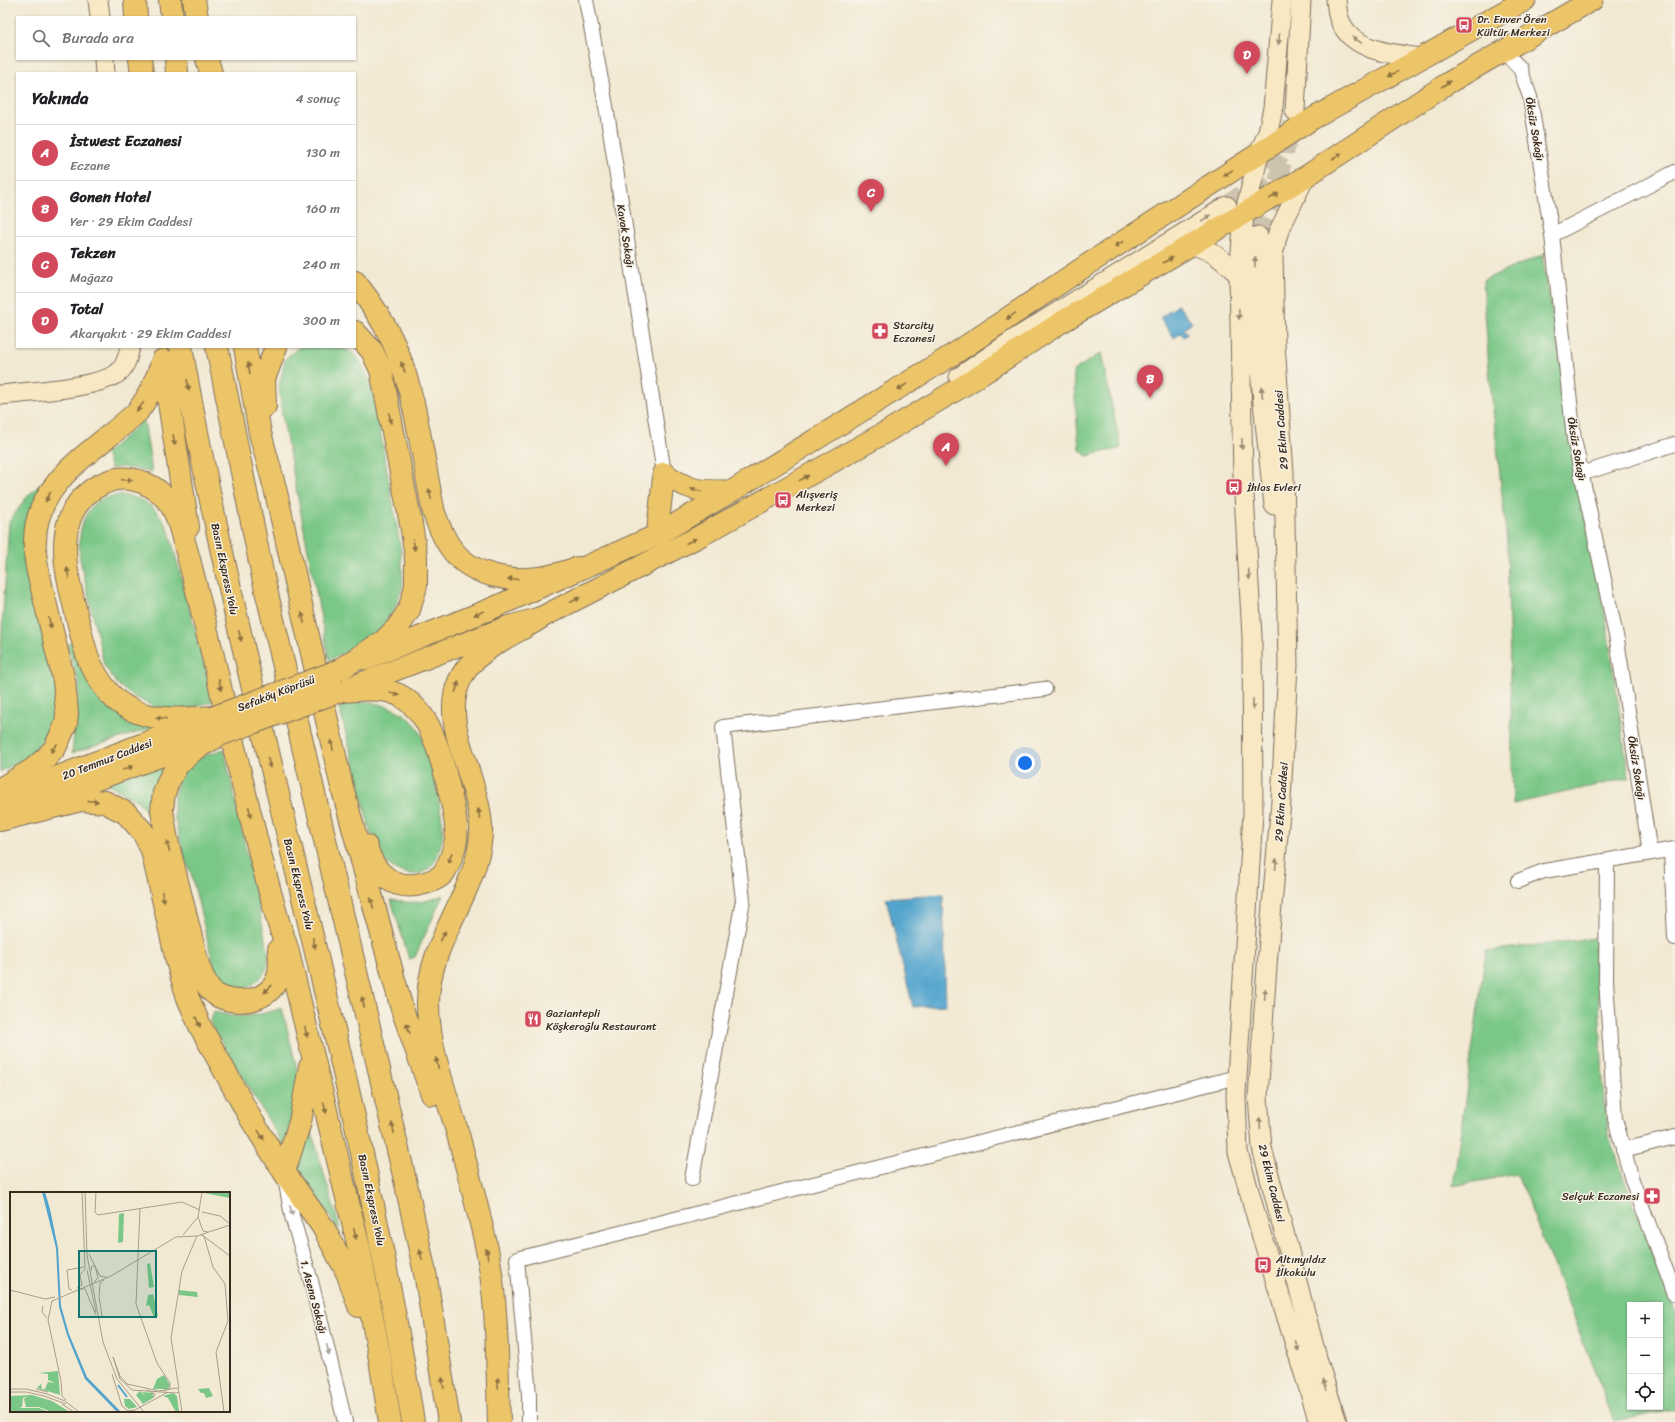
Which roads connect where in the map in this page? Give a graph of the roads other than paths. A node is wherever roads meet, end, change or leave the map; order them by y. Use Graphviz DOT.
graph roads {
  1 [pos="98,0"];
  2 [pos="135,0"];
  3 [pos="170,0"];
  4 [pos="189,0"];
  5 [pos="194,0"];
  6 [pos="586,0"];
  7 [pos="1282,0"];
  8 [pos="1301,0"];
  9 [pos="1336,0"];
  10 [pos="1525,0"];
  11 [pos="1592,0"];
  12 [pos="1507,6"];
  13 [pos="100,16"];
  14 [pos="136,16"];
  15 [pos="172,16"];
  16 [pos="191,16"];
  17 [pos="197,16"];
  18 [pos="1503,51"];
  19 [pos="1421,58"];
  20 [pos="104,60"];
  21 [pos="139,60"];
  22 [pos="139,60"];
  23 [pos="176,60"];
  24 [pos="197,60"];
  25 [pos="207,60"];
  26 [pos="105,72"];
  27 [pos="136,72"];
  28 [pos="142,72"];
  29 [pos="177,72"];
  30 [pos="200,72"];
  31 [pos="211,72"];
  32 [pos="1295,111"];
  33 [pos="1260,151"];
  34 [pos="1675,172"];
  35 [pos="1305,177"];
  36 [pos="1235,210"];
  37 [pos="1552,235"];
  38 [pos="1258,236"];
  39 [pos="1192,245"];
  40 [pos="1239,275"];
  41 [pos="356,283"];
  42 [pos="356,333"];
  43 [pos="130,348"];
  44 [pos="181,348"];
  45 [pos="217,348"];
  46 [pos="245,348"];
  47 [pos="276,348"];
  48 [pos="162,354"];
  49 [pos="0,395"];
  50 [pos="907,420"];
  51 [pos="1675,444"];
  52 [pos="664,473"];
  53 [pos="1581,474"];
  54 [pos="275,488"];
  55 [pos="732,492"];
  56 [pos="657,535"];
  57 [pos="578,568"];
  58 [pos="195,579"];
  59 [pos="1286,597"];
  60 [pos="540,618"];
  61 [pos="340,680"];
  62 [pos="1045,689"];
  63 [pos="216,726"];
  64 [pos="341,783"];
  65 [pos="0,789"];
  66 [pos="0,799"];
  67 [pos="0,816"];
  68 [pos="0,820"];
  69 [pos="1673,850"];
  70 [pos="1650,853"];
  71 [pos="1607,860"];
  72 [pos="1518,881"];
  73 [pos="275,912"];
  74 [pos="1675,938"];
  75 [pos="311,1057"];
  76 [pos="1237,1077"];
  77 [pos="1675,1138"];
  78 [pos="1623,1150"];
  79 [pos="284,1172"];
  80 [pos="692,1179"];
  81 [pos="470,1181"];
  82 [pos="1675,1294"];
  83 [pos="382,1384"];
  84 [pos="345,1422"];
  85 [pos="390,1422"];
  86 [pos="413,1422"];
  87 [pos="449,1422"];
  88 [pos="499,1422"];
  89 [pos="529,1422"];
  90 [pos="1319,1422"];
  91 [pos="1337,1422"];
  1 -- 13 [label="main road"];
  2 -- 14 [label="highway"];
  3 -- 15 [label="highway"];
  4 -- 16 [label="highway"];
  5 -- 17 [label="highway"];
  6 -- 52 [label="street, Kavak Sokağı"];
  7 -- 33 [label="main road, one-way"];
  8 -- 32 [label="main road"];
  19 -- 9 [label="main road, one-way"];
  10 -- 12 [label="main road"];
  11 -- 18 [label="main road"];
  12 -- 19 [label="main road"];
  35 -- 18 [label="main road, one-way"];
  18 -- 37 [label="street, Öksüz Sokağı"];
  19 -- 33 [label="main road, one-way"];
  20 -- 26 [label="main road"];
  21 -- 27 [label="highway"];
  22 -- 28 [label="highway"];
  23 -- 29 [label="highway"];
  24 -- 30 [label="highway"];
  25 -- 31 [label="highway"];
  33 -- 36 [label="main road"];
  33 -- 55 [label="main road, one-way"];
  34 -- 37 [label="street"];
  36 -- 35 [label="main road, one-way"];
  35 -- 59 [label="main road, 29 Ekim Caddesi"];
  36 -- 39 [label="main road"];
  36 -- 40 [label="main road"];
  50 -- 36 [label="main road, one-way"];
  37 -- 53 [label="street, Öksüz Sokağı"];
  59 -- 38 [label="main road, one-way"];
  39 -- 40 [label="main road"];
  50 -- 39 [label="main road, one-way"];
  40 -- 76 [label="main road, one-way"];
  57 -- 41 [label="highway, one-way"];
  42 -- 61 [label="highway, one-way"];
  43 -- 49 [label="main road"];
  44 -- 86 [label="highway, Basın Ekspress Yolu, one-way"];
  87 -- 45 [label="highway, one-way"];
  54 -- 46 [label="highway, one-way"];
  47 -- 54 [label="highway"];
  48 -- 58 [label="highway, one-way"];
  48 -- 65 [label="highway, one-way"];
  60 -- 50 [label="main road, one-way"];
  51 -- 53 [label="street"];
  55 -- 52 [label="main road, one-way"];
  52 -- 56 [label="main road"];
  53 -- 70 [label="street, Öksüz Sokağı"];
  64 -- 54 [label="highway, one-way"];
  55 -- 56 [label="main road"];
  56 -- 57 [label="main road"];
  57 -- 61 [label="main road, one-way"];
  63 -- 58 [label="highway, one-way"];
  58 -- 73 [label="highway, one-way"];
  91 -- 59 [label="main road, 29 Ekim Caddesi, one-way"];
  60 -- 61 [label="main road"];
  81 -- 60 [label="highway, one-way"];
  61 -- 63 [label="main road, Sefaköy Köprüsü, bridge"];
  61 -- 64 [label="highway, one-way"];
  62 -- 80 [label="street"];
  63 -- 66 [label="main road, 20 Temmuz Caddesi"];
  67 -- 63 [label="main road, one-way"];
  73 -- 63 [label="highway, one-way"];
  81 -- 64 [label="highway, one-way"];
  68 -- 79 [label="highway, one-way"];
  69 -- 70 [label="street"];
  69 -- 74 [label="street"];
  70 -- 71 [label="street"];
  71 -- 72 [label="street"];
  71 -- 78 [label="street"];
  73 -- 75 [label="highway, one-way"];
  75 -- 79 [label="highway"];
  75 -- 83 [label="highway, one-way"];
  76 -- 89 [label="street"];
  76 -- 90 [label="main road, one-way"];
  77 -- 78 [label="street"];
  78 -- 82 [label="street"];
  79 -- 83 [label="highway"];
  79 -- 84 [label="street, 1. Asena Sokağı, one-way"];
  88 -- 81 [label="highway, one-way"];
  83 -- 85 [label="highway"];
}
